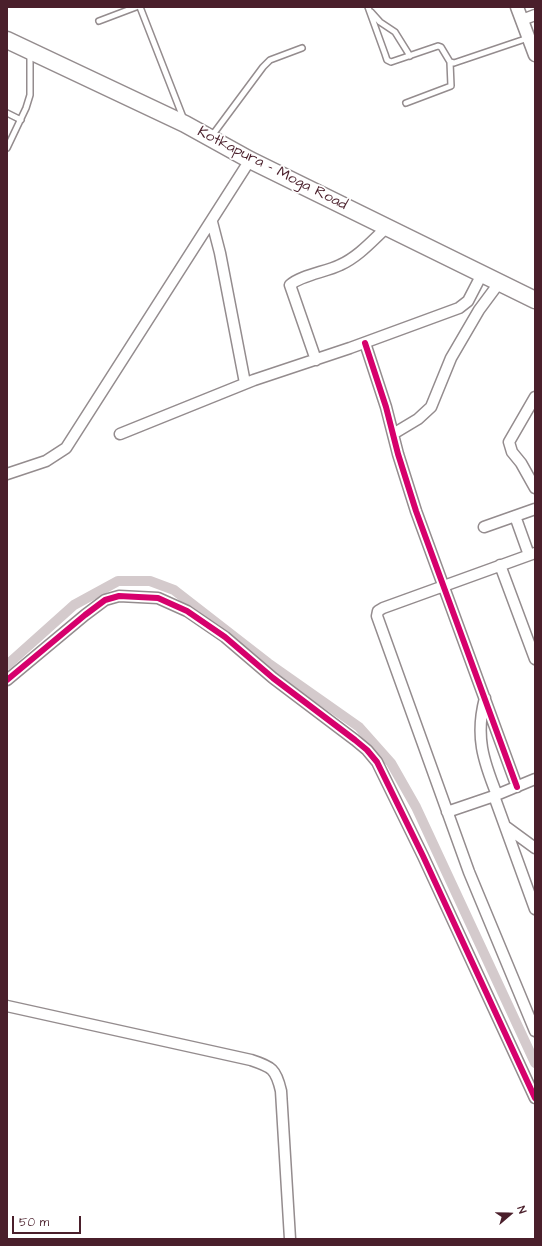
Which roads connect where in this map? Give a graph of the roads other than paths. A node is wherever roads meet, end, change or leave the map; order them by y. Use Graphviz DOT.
graph roads {
  1 [pos="136,7"];
  2 [pos="140,7"];
  3 [pos="517,7"];
  4 [pos="369,8"];
  5 [pos="535,15"];
  6 [pos="522,20"];
  7 [pos="99,21"];
  8 [pos="528,37"];
  9 [pos="7,40"];
  10 [pos="302,48"];
  11 [pos="30,51"];
  12 [pos="535,55"];
  13 [pos="410,56"];
  14 [pos="450,62"];
  15 [pos="406,103"];
  16 [pos="7,113"];
  17 [pos="20,120"];
  18 [pos="185,124"];
  19 [pos="211,138"];
  20 [pos="7,148"];
  21 [pos="250,160"];
  22 [pos="212,222"];
  23 [pos="386,228"];
  24 [pos="482,274"];
  25 [pos="499,282"];
  26 [pos="535,300"];
  27 [pos="365,343"];
  28 [pos="316,360"];
  29 [pos="245,383"];
  30 [pos="535,397"];
  31 [pos="120,434"];
  32 [pos="393,434"];
  33 [pos="7,474"];
  34 [pos="535,488"];
  35 [pos="535,509"];
  36 [pos="516,516"];
  37 [pos="484,527"];
  38 [pos="532,554"];
  39 [pos="500,565"];
  40 [pos="445,585"];
  41 [pos="535,659"];
  42 [pos="7,680"];
  43 [pos="485,698"];
  44 [pos="535,779"];
  45 [pos="517,787"];
  46 [pos="495,796"];
  47 [pos="447,812"];
  48 [pos="505,826"];
  49 [pos="535,848"];
  50 [pos="535,909"];
  51 [pos="7,1006"];
  52 [pos="535,1031"];
  53 [pos="535,1098"];
  54 [pos="290,1239"];
  1 -- 7 [label="lane"];
  2 -- 18 [label="lane"];
  3 -- 6 [label="street"];
  4 -- 13 [label="lane"];
  4 -- 13 [label="lane"];
  5 -- 6 [label="street"];
  6 -- 8 [label="street"];
  8 -- 12 [label="street"];
  8 -- 14 [label="lane"];
  9 -- 11 [label="highway, Kotkapura - Moga Road"];
  10 -- 19 [label="lane"];
  11 -- 17 [label="lane"];
  11 -- 18 [label="highway, Kotkapura - Moga Road"];
  13 -- 14 [label="lane"];
  14 -- 15 [label="lane"];
  16 -- 17 [label="lane"];
  17 -- 20 [label="lane"];
  18 -- 19 [label="highway, Kotkapura - Moga Road"];
  19 -- 21 [label="highway, Kotkapura - Moga Road"];
  21 -- 22 [label="street"];
  21 -- 23 [label="highway, Kotkapura - Moga Road"];
  22 -- 29 [label="street"];
  22 -- 33 [label="street"];
  23 -- 24 [label="highway, Kotkapura - Moga Road"];
  23 -- 28 [label="street"];
  24 -- 25 [label="highway, Kotkapura - Moga Road"];
  24 -- 27 [label="street"];
  25 -- 26 [label="highway, Kotkapura - Moga Road"];
  25 -- 32 [label="street"];
  27 -- 28 [label="street"];
  27 -- 32 [label="street"];
  28 -- 29 [label="street"];
  29 -- 31 [label="street"];
  30 -- 34 [label="street"];
  32 -- 40 [label="street"];
  35 -- 36 [label="street"];
  36 -- 37 [label="street"];
  36 -- 38 [label="street"];
  38 -- 39 [label="street"];
  39 -- 40 [label="street"];
  39 -- 41 [label="street"];
  40 -- 43 [label="street"];
  40 -- 47 [label="street"];
  42 -- 53 [label="street"];
  43 -- 45 [label="street"];
  43 -- 46 [label="street"];
  44 -- 45 [label="street"];
  45 -- 46 [label="street"];
  46 -- 47 [label="street"];
  46 -- 48 [label="street"];
  47 -- 52 [label="street"];
  48 -- 49 [label="street"];
  48 -- 50 [label="street"];
  51 -- 54 [label="street"];
}
